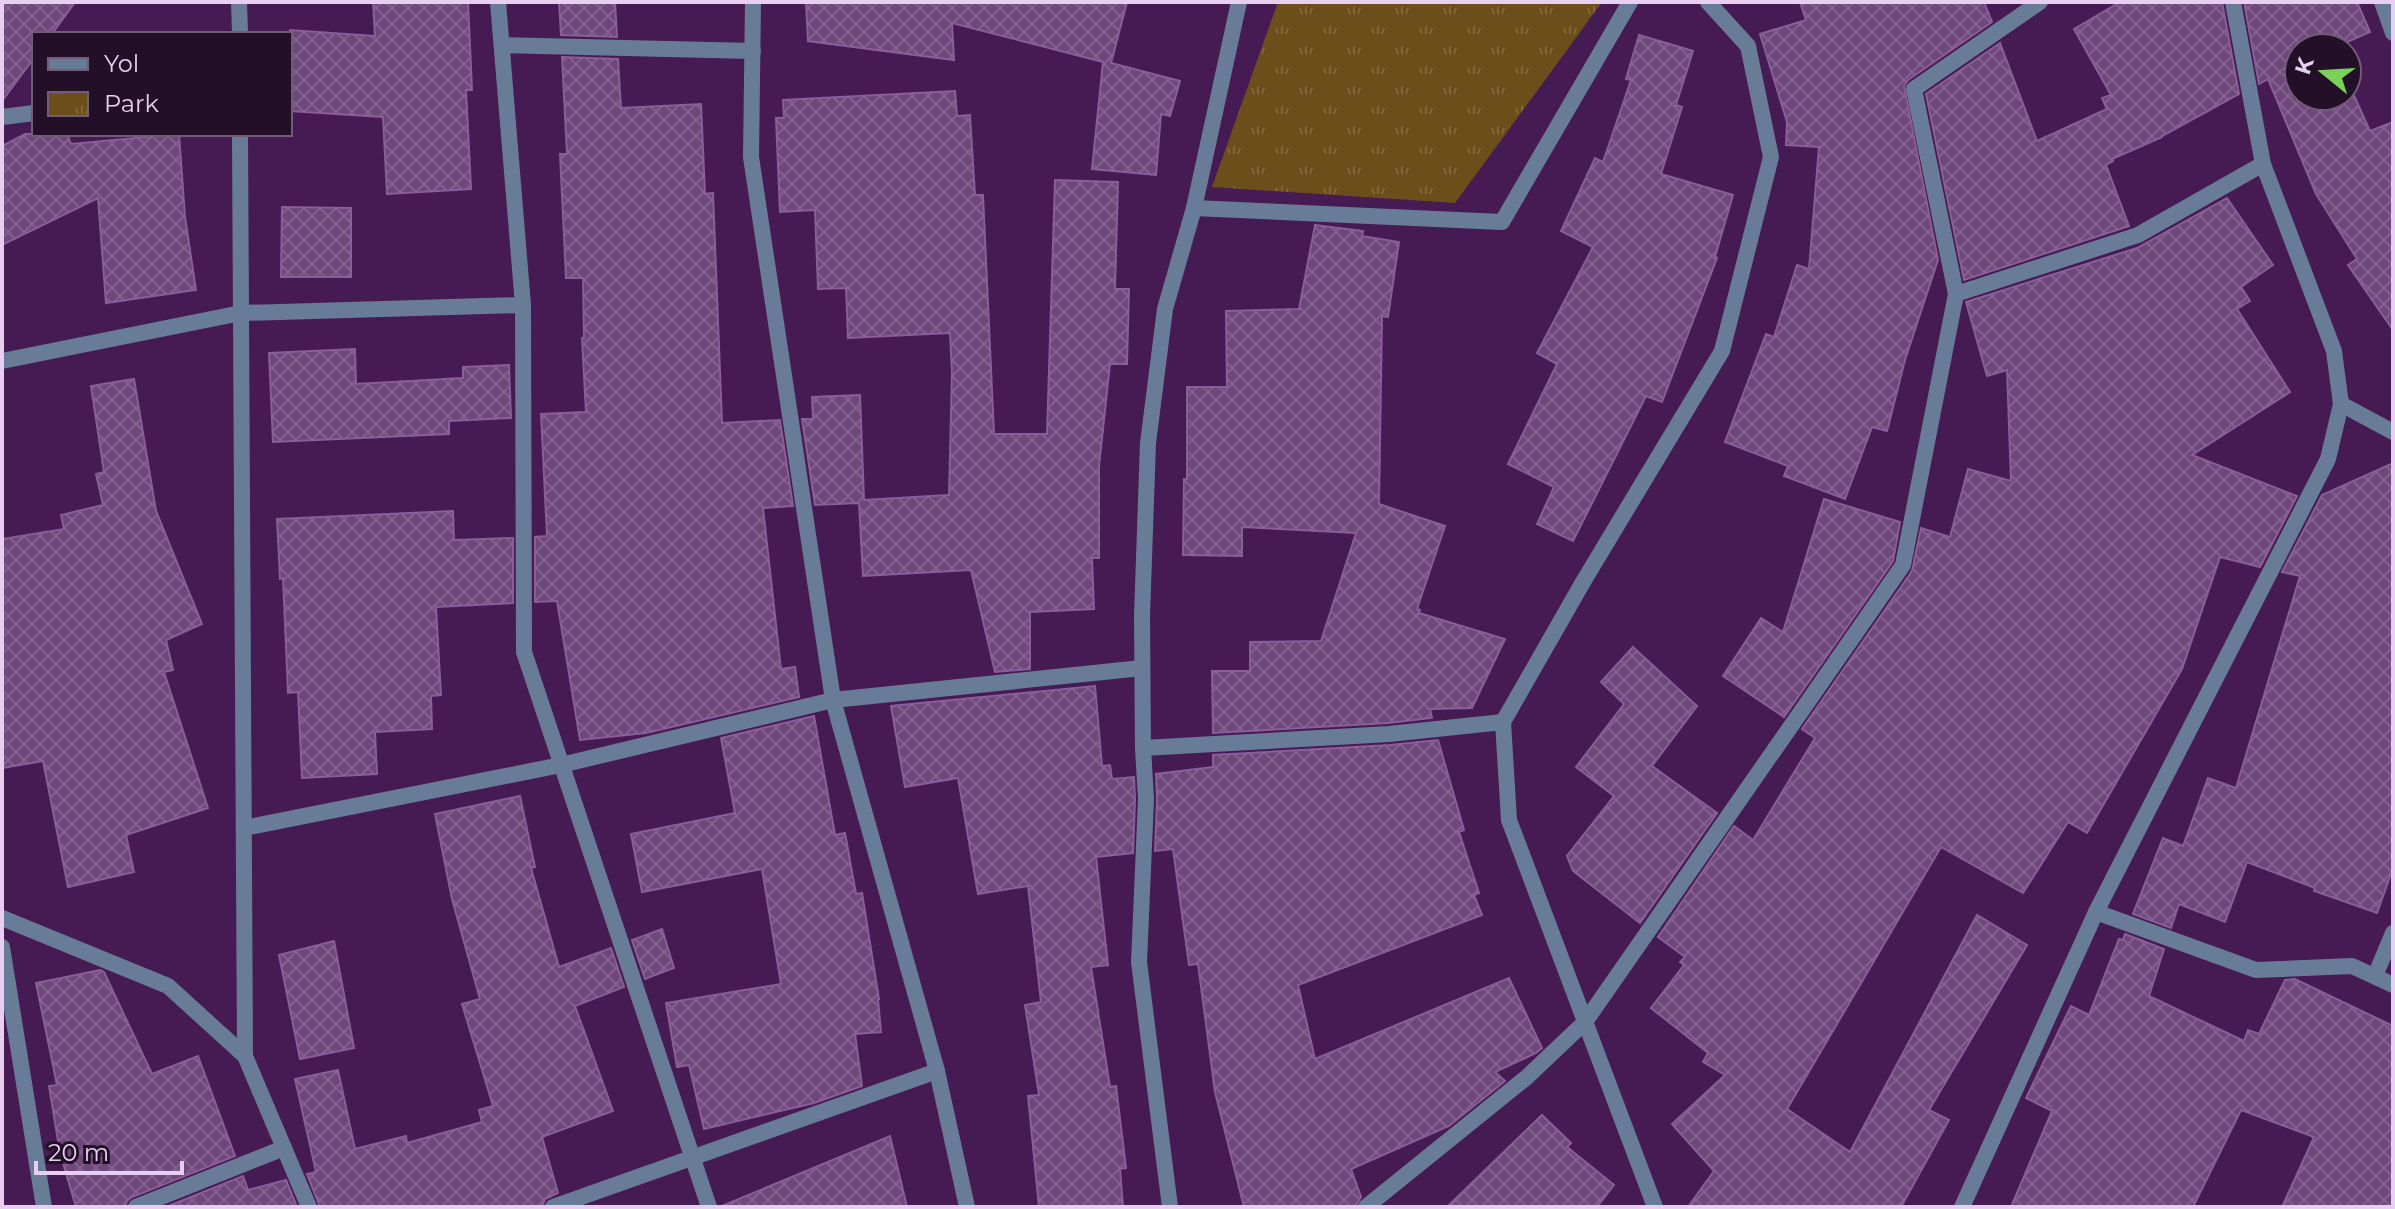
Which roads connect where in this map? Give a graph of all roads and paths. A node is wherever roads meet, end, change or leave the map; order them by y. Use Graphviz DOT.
graph roads {
  1 [pos="239,2"];
  2 [pos="498,2"];
  3 [pos="753,2"];
  4 [pos="1239,2"];
  5 [pos="1630,2"];
  6 [pos="1708,2"];
  7 [pos="2040,2"];
  8 [pos="2233,2"];
  9 [pos="2382,2"];
  10 [pos="240,32"];
  11 [pos="2393,33"];
  12 [pos="502,45"];
  13 [pos="753,51"];
  14 [pos="32,113"];
  15 [pos="2,117"];
  16 [pos="240,136"];
  17 [pos="2263,164"];
  18 [pos="1194,208"];
  19 [pos="1956,294"];
  20 [pos="523,305"];
  21 [pos="241,313"];
  22 [pos="2,361"];
  23 [pos="2341,404"];
  24 [pos="2393,432"];
  25 [pos="1142,668"];
  26 [pos="833,700"];
  27 [pos="1503,722"];
  28 [pos="1143,748"];
  29 [pos="561,765"];
  30 [pos="244,828"];
  31 [pos="2096,912"];
  32 [pos="2,918"];
  33 [pos="2393,933"];
  34 [pos="2,947"];
  35 [pos="2375,976"];
  36 [pos="2393,985"];
  37 [pos="1585,1022"];
  38 [pos="245,1056"];
  39 [pos="937,1071"];
  40 [pos="284,1148"];
  41 [pos="692,1157"];
  42 [pos="44,1207"];
  43 [pos="136,1207"];
  44 [pos="309,1207"];
  45 [pos="553,1207"];
  46 [pos="709,1207"];
  47 [pos="967,1207"];
  48 [pos="1170,1207"];
  49 [pos="1366,1207"];
  50 [pos="1655,1207"];
  51 [pos="1962,1207"];
  1 -- 10 [label="street"];
  2 -- 12 [label="street"];
  3 -- 13 [label="street"];
  4 -- 18 [label="street"];
  5 -- 18 [label="street"];
  6 -- 27 [label="street"];
  7 -- 19 [label="street"];
  8 -- 17 [label="street"];
  9 -- 11 [label="street"];
  12 -- 13 [label="street"];
  12 -- 20 [label="street"];
  13 -- 26 [label="street"];
  14 -- 15 [label="street"];
  16 -- 21 [label="street"];
  17 -- 19 [label="street"];
  17 -- 23 [label="street"];
  18 -- 25 [label="street"];
  19 -- 37 [label="street"];
  20 -- 21 [label="street"];
  20 -- 29 [label="street"];
  21 -- 22 [label="street"];
  21 -- 30 [label="street"];
  23 -- 24 [label="street"];
  23 -- 31 [label="street"];
  25 -- 26 [label="street"];
  25 -- 28 [label="street"];
  26 -- 29 [label="street"];
  26 -- 39 [label="street"];
  27 -- 28 [label="street"];
  27 -- 37 [label="street"];
  28 -- 48 [label="street"];
  29 -- 30 [label="street"];
  29 -- 41 [label="street"];
  30 -- 38 [label="street"];
  31 -- 35 [label="street"];
  31 -- 51 [label="street"];
  32 -- 38 [label="street"];
  33 -- 35 [label="street"];
  34 -- 42 [label="street"];
  35 -- 36 [label="street"];
  37 -- 49 [label="street"];
  37 -- 50 [label="street"];
  38 -- 40 [label="street"];
  39 -- 41 [label="street"];
  39 -- 47 [label="street"];
  40 -- 43 [label="street"];
  40 -- 44 [label="street"];
  41 -- 45 [label="street"];
  41 -- 46 [label="street"];
}
